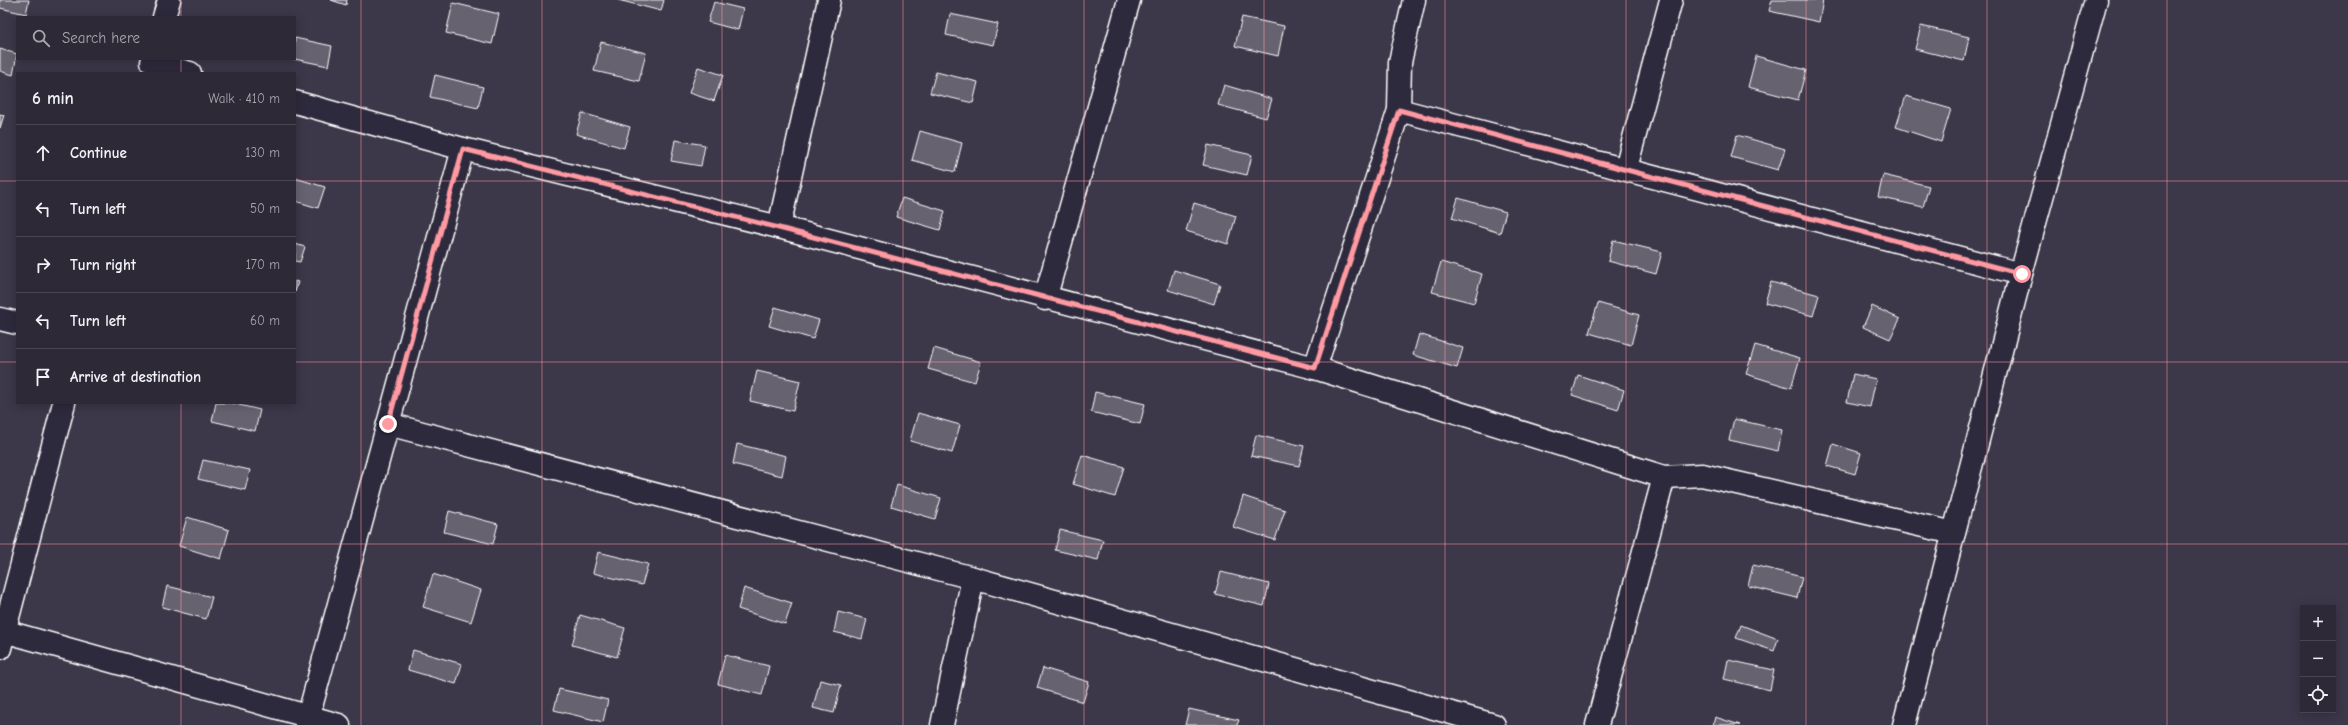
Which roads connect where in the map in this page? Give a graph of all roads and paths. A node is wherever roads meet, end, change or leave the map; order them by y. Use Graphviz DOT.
graph roads {
  1 [pos="169,0"];
  2 [pos="829,0"];
  3 [pos="1128,0"];
  4 [pos="1414,0"];
  5 [pos="1671,0"];
  6 [pos="2090,2"];
  7 [pos="164,16"];
  8 [pos="152,65"];
  9 [pos="185,72"];
  10 [pos="296,102"];
  11 [pos="1399,110"];
  12 [pos="463,149"];
  13 [pos="1626,168"];
  14 [pos="779,228"];
  15 [pos="2022,274"];
  16 [pos="1045,299"];
  17 [pos="0,318"];
  18 [pos="16,323"];
  19 [pos="1315,368"];
  20 [pos="64,404"];
  21 [pos="388,424"];
  22 [pos="1664,477"];
  23 [pos="1954,533"];
  24 [pos="973,578"];
  25 [pos="1,637"];
  26 [pos="307,721"];
  27 [pos="339,725"];
  28 [pos="942,725"];
  29 [pos="1494,725"];
  30 [pos="1597,725"];
  31 [pos="1904,725"];
  1 -- 7 [label="street"];
  2 -- 14 [label="street"];
  3 -- 16 [label="street"];
  4 -- 11 [label="street"];
  5 -- 13 [label="street"];
  6 -- 15 [label="street"];
  8 -- 9 [label="street"];
  10 -- 12 [label="street"];
  11 -- 13 [label="street"];
  11 -- 19 [label="street"];
  12 -- 14 [label="street"];
  12 -- 21 [label="street"];
  13 -- 15 [label="street"];
  14 -- 16 [label="street"];
  15 -- 23 [label="street"];
  16 -- 19 [label="street"];
  17 -- 18 [label="street"];
  19 -- 22 [label="street"];
  20 -- 25 [label="street"];
  21 -- 24 [label="street"];
  21 -- 26 [label="street"];
  22 -- 23 [label="street"];
  22 -- 30 [label="street"];
  23 -- 31 [label="street"];
  24 -- 28 [label="street"];
  24 -- 29 [label="street"];
  25 -- 26 [label="street"];
  26 -- 27 [label="street"];
}
